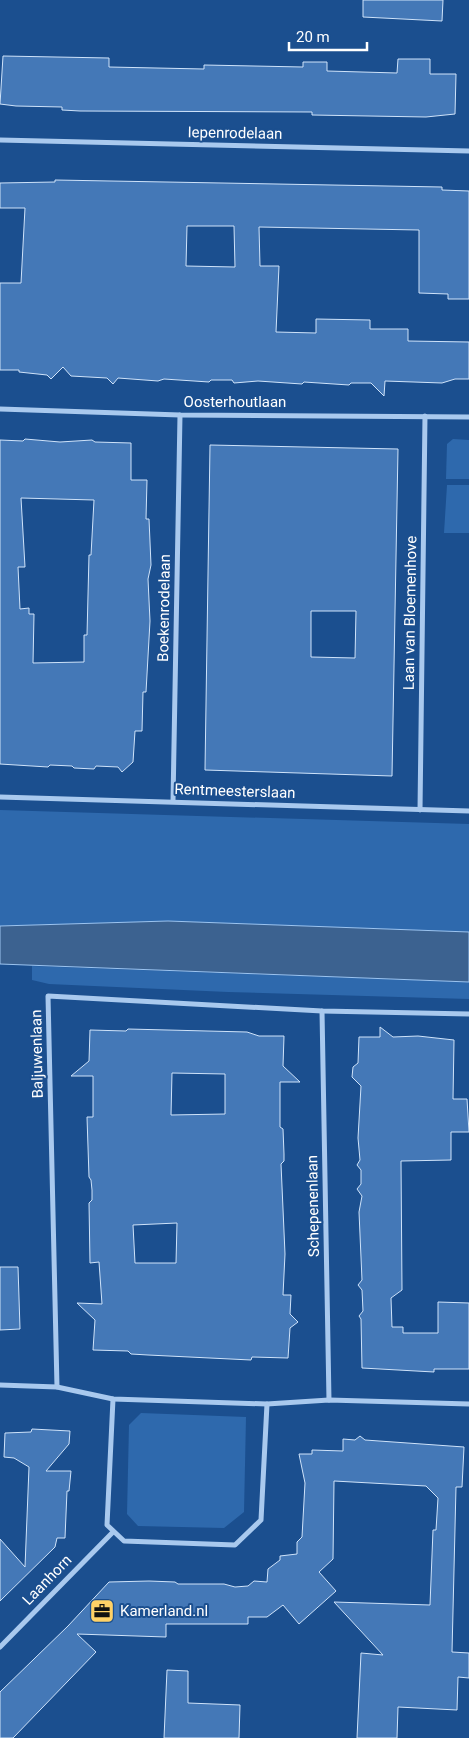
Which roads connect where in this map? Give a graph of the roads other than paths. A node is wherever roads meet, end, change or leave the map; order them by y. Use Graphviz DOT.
graph roads {
  1 [pos="0,140"];
  2 [pos="469,151"];
  3 [pos="0,409"];
  4 [pos="180,415"];
  5 [pos="425,416"];
  6 [pos="469,417"];
  7 [pos="0,797"];
  8 [pos="173,801"];
  9 [pos="420,810"];
  10 [pos="469,811"];
  11 [pos="322,1011"];
  12 [pos="469,1014"];
  13 [pos="0,1385"];
  14 [pos="57,1387"];
  15 [pos="112,1399"];
  16 [pos="329,1400"];
  17 [pos="267,1404"];
  18 [pos="469,1404"];
  19 [pos="113,1532"];
  20 [pos="0,1647"];
  1 -- 2 [label="street, Iepenrodelaan"];
  3 -- 4 [label="street, Oosterhoutlaan"];
  4 -- 5 [label="street, Oosterhoutlaan"];
  4 -- 8 [label="street, Boekenrodelaan"];
  5 -- 6 [label="street, Oosterhoutlaan"];
  5 -- 9 [label="street, Laan van Bloemenhove"];
  7 -- 8 [label="street, Rentmeesterslaan"];
  8 -- 9 [label="street, Rentmeesterslaan"];
  9 -- 10 [label="street, Rentmeesterslaan"];
  11 -- 12 [label="street"];
  11 -- 14 [label="street, Baljuwenlaan"];
  11 -- 16 [label="street, Schepenenlaan"];
  13 -- 14 [label="street"];
  14 -- 15 [label="street"];
  15 -- 17 [label="street"];
  15 -- 19 [label="street"];
  16 -- 17 [label="street"];
  16 -- 18 [label="street"];
  17 -- 19 [label="street"];
  19 -- 20 [label="street, Laanhorn"];
}
